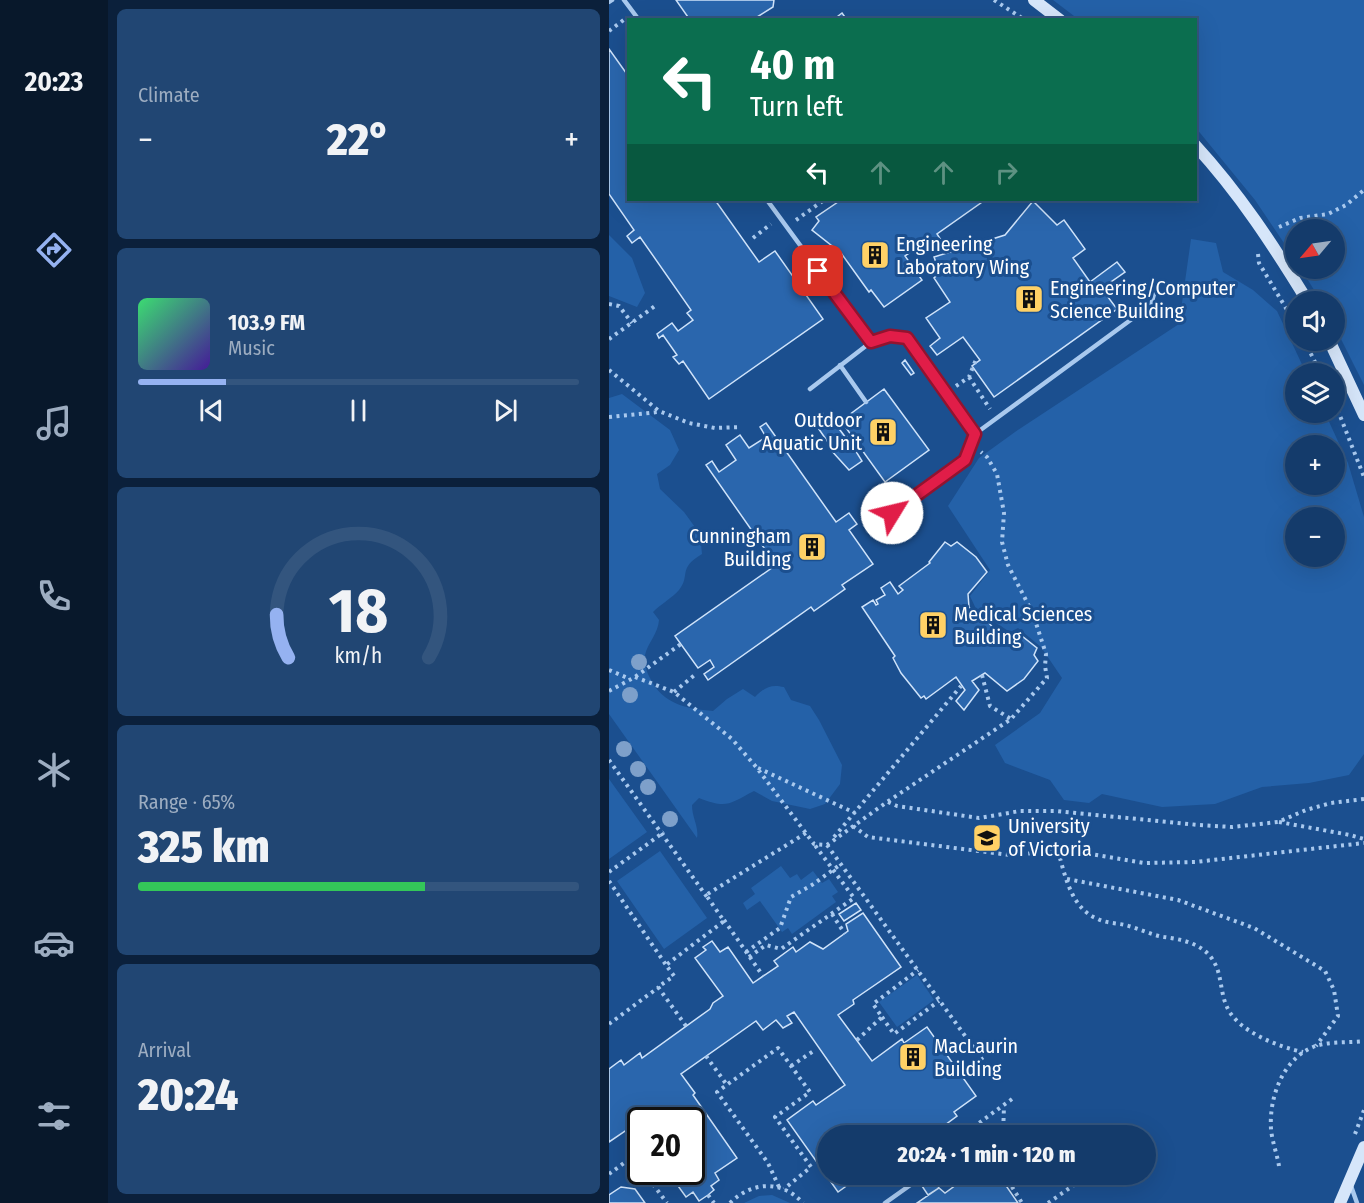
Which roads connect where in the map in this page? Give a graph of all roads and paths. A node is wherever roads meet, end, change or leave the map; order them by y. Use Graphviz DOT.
graph roads {
  1 [pos="624,0"];
  2 [pos="994,0"];
  3 [pos="1034,0"];
  4 [pos="634,13"];
  5 [pos="627,18"];
  6 [pos="627,18"];
  7 [pos="638,18"];
  8 [pos="1022,18"];
  9 [pos="1057,18"];
  10 [pos="609,31"];
  11 [pos="1197,147"];
  12 [pos="1364,190"];
  13 [pos="768,201"];
  14 [pos="823,201"];
  15 [pos="780,218"];
  16 [pos="787,227"];
  17 [pos="1264,231"];
  18 [pos="753,238"];
  19 [pos="1259,263"];
  20 [pos="1157,283"];
  21 [pos="1301,291"];
  22 [pos="609,304"];
  23 [pos="655,306"];
  24 [pos="1285,307"];
  25 [pos="632,323"];
  26 [pos="609,339"];
  27 [pos="871,342"];
  28 [pos="1334,351"];
  29 [pos="978,357"];
  30 [pos="840,365"];
  31 [pos="609,370"];
  32 [pos="969,377"];
  33 [pos="958,384"];
  34 [pos="810,389"];
  35 [pos="866,402"];
  36 [pos="659,411"];
  37 [pos="1364,415"];
  38 [pos="609,417"];
  39 [pos="996,417"];
  40 [pos="1343,423"];
  41 [pos="741,427"];
  42 [pos="975,434"];
  43 [pos="971,444"];
  44 [pos="1364,477"];
  45 [pos="874,527"];
  46 [pos="681,644"];
  47 [pos="609,670"];
  48 [pos="697,673"];
  49 [pos="982,675"];
  50 [pos="633,678"];
  51 [pos="961,686"];
  52 [pos="609,691"];
  53 [pos="674,692"];
  54 [pos="1011,719"];
  55 [pos="609,760"];
  56 [pos="757,768"];
  57 [pos="1364,799"];
  58 [pos="887,802"];
  59 [pos="855,813"];
  60 [pos="1278,822"];
  61 [pos="853,826"];
  62 [pos="663,833"];
  63 [pos="806,833"];
  64 [pos="1364,841"];
  65 [pos="814,844"];
  66 [pos="829,844"];
  67 [pos="1058,851"];
  68 [pos="841,864"];
  69 [pos="833,870"];
  70 [pos="609,872"];
  71 [pos="1067,879"];
  72 [pos="609,881"];
  73 [pos="706,895"];
  74 [pos="832,914"];
  75 [pos="724,921"];
  76 [pos="845,934"];
  77 [pos="746,952"];
  78 [pos="749,957"];
  79 [pos="666,964"];
  80 [pos="918,970"];
  81 [pos="763,976"];
  82 [pos="659,987"];
  83 [pos="939,1001"];
  84 [pos="882,1017"];
  85 [pos="609,1024"];
  86 [pos="686,1026"];
  87 [pos="857,1040"];
  88 [pos="1364,1041"];
  89 [pos="1316,1046"];
  90 [pos="815,1050"];
  91 [pos="1303,1052"];
  92 [pos="706,1056"];
  93 [pos="791,1066"];
  94 [pos="997,1080"];
  95 [pos="727,1085"];
  96 [pos="1012,1099"];
  97 [pos="1004,1105"];
  98 [pos="976,1125"];
  99 [pos="1003,1125"];
  100 [pos="1364,1147"];
  101 [pos="627,1161"];
  102 [pos="1279,1166"];
  103 [pos="609,1174"];
  104 [pos="1349,1182"];
  105 [pos="654,1185"];
  106 [pos="1011,1185"];
  107 [pos="1074,1185"];
  108 [pos="909,1186"];
  109 [pos="781,1188"];
  110 [pos="708,1195"];
  111 [pos="667,1203"];
  112 [pos="714,1203"];
  113 [pos="730,1203"];
  114 [pos="803,1203"];
  115 [pos="885,1203"];
  116 [pos="1022,1203"];
  117 [pos="1048,1203"];
  118 [pos="1340,1203"];
  119 [pos="1357,1203"];
  1 -- 4 [label="lane"];
  2 -- 8 [label="path"];
  3 -- 9 [label="street"];
  4 -- 6 [label="path"];
  4 -- 7 [label="lane"];
  5 -- 10 [label="path"];
  11 -- 17 [label="street"];
  12 -- 17 [label="path"];
  13 -- 15 [label="lane"];
  14 -- 16 [label="path"];
  15 -- 16 [label="lane"];
  15 -- 18 [label="path"];
  16 -- 27 [label="lane"];
  17 -- 21 [label="street"];
  19 -- 24 [label="path"];
  20 -- 39 [label="lane"];
  22 -- 25 [label="path"];
  23 -- 25 [label="path"];
  25 -- 26 [label="path"];
  27 -- 30 [label="lane"];
  27 -- 42 [label="lane"];
  28 -- 37 [label="street"];
  29 -- 32 [label="path"];
  30 -- 34 [label="lane"];
  30 -- 35 [label="lane"];
  31 -- 36 [label="path"];
  32 -- 33 [label="path"];
  32 -- 39 [label="path"];
  36 -- 38 [label="path"];
  36 -- 41 [label="path"];
  39 -- 42 [label="lane"];
  40 -- 44 [label="path"];
  42 -- 43 [label="lane"];
  43 -- 45 [label="lane"];
  43 -- 54 [label="path"];
  46 -- 50 [label="path"];
  47 -- 50 [label="path"];
  48 -- 53 [label="path"];
  49 -- 54 [label="path"];
  50 -- 52 [label="path"];
  50 -- 53 [label="path"];
  51 -- 59 [label="path"];
  53 -- 56 [label="path"];
  54 -- 58 [label="path"];
  55 -- 62 [label="path"];
  56 -- 59 [label="path"];
  56 -- 63 [label="path"];
  57 -- 60 [label="path"];
  58 -- 60 [label="path"];
  58 -- 61 [label="path"];
  59 -- 66 [label="path"];
  60 -- 64 [label="path"];
  61 -- 66 [label="path"];
  61 -- 67 [label="path"];
  62 -- 70 [label="path"];
  62 -- 73 [label="path"];
  63 -- 65 [label="path"];
  63 -- 73 [label="path"];
  64 -- 67 [label="path"];
  65 -- 66 [label="path"];
  65 -- 69 [label="path"];
  66 -- 68 [label="path"];
  67 -- 71 [label="path"];
  68 -- 69 [label="path"];
  68 -- 80 [label="path"];
  69 -- 74 [label="path"];
  69 -- 77 [label="path"];
  71 -- 89 [label="path"];
  71 -- 91 [label="path"];
  72 -- 79 [label="path"];
  73 -- 75 [label="path"];
  74 -- 76 [label="path"];
  74 -- 78 [label="path"];
  75 -- 77 [label="path"];
  75 -- 79 [label="path"];
  77 -- 78 [label="path"];
  78 -- 81 [label="path"];
  79 -- 82 [label="path"];
  80 -- 83 [label="path"];
  80 -- 84 [label="path"];
  82 -- 85 [label="path"];
  82 -- 86 [label="path"];
  83 -- 84 [label="path"];
  83 -- 94 [label="path"];
  84 -- 87 [label="path"];
  88 -- 89 [label="path"];
  89 -- 91 [label="path"];
  90 -- 93 [label="path"];
  91 -- 102 [label="path"];
  92 -- 95 [label="path"];
  93 -- 95 [label="path"];
  93 -- 109 [label="path"];
  95 -- 109 [label="path"];
  96 -- 97 [label="path"];
  97 -- 98 [label="path"];
  97 -- 99 [label="path"];
  100 -- 104 [label="street"];
  101 -- 103 [label="path"];
  104 -- 118 [label="street"];
  104 -- 119 [label="lane"];
  105 -- 111 [label="path"];
  106 -- 116 [label="path"];
  107 -- 117 [label="path"];
  108 -- 115 [label="lane"];
  109 -- 113 [label="path"];
  109 -- 114 [label="path"];
  110 -- 112 [label="path"];
}
